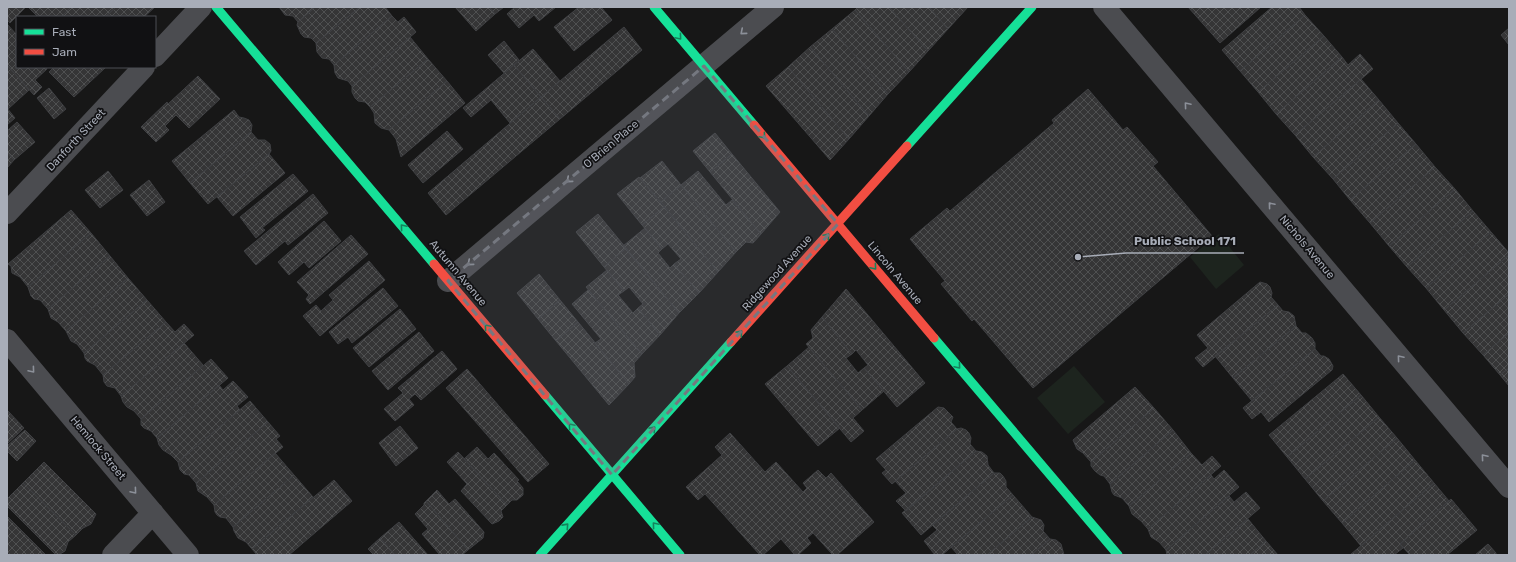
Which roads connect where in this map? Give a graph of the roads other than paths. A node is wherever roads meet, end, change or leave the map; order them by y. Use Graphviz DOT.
graph roads {
  1 [pos="201,7"];
  2 [pos="216,7"];
  3 [pos="654,7"];
  4 [pos="773,7"];
  5 [pos="1032,7"];
  6 [pos="1104,7"];
  7 [pos="156,55"];
  8 [pos="704,66"];
  9 [pos="143,68"];
  10 [pos="7,213"];
  11 [pos="838,224"];
  12 [pos="448,281"];
  13 [pos="7,340"];
  14 [pos="612,475"];
  15 [pos="1509,487"];
  16 [pos="153,513"];
  17 [pos="113,555"];
  18 [pos="188,555"];
  19 [pos="540,555"];
  20 [pos="680,555"];
  21 [pos="1118,555"];
  1 -- 7 [label="street"];
  12 -- 2 [label="street, Autumn Avenue, one-way"];
  3 -- 8 [label="street, Lincoln Avenue, one-way"];
  4 -- 8 [label="street, O'Brien Place, one-way"];
  5 -- 11 [label="street, Ridgewood Avenue"];
  15 -- 6 [label="street, Nichols Avenue, one-way"];
  8 -- 11 [label="street, Lincoln Avenue, one-way"];
  8 -- 12 [label="street, O'Brien Place, one-way"];
  9 -- 10 [label="street, Danforth Street"];
  14 -- 11 [label="street, Ridgewood Avenue, one-way"];
  11 -- 21 [label="street, Lincoln Avenue, one-way"];
  14 -- 12 [label="street, Autumn Avenue, one-way"];
  13 -- 16 [label="street, Hemlock Street, one-way"];
  19 -- 14 [label="street, Ridgewood Avenue, one-way"];
  20 -- 14 [label="street, Autumn Avenue, one-way"];
  16 -- 17 [label="street"];
  16 -- 18 [label="street, Hemlock Street"];
}
